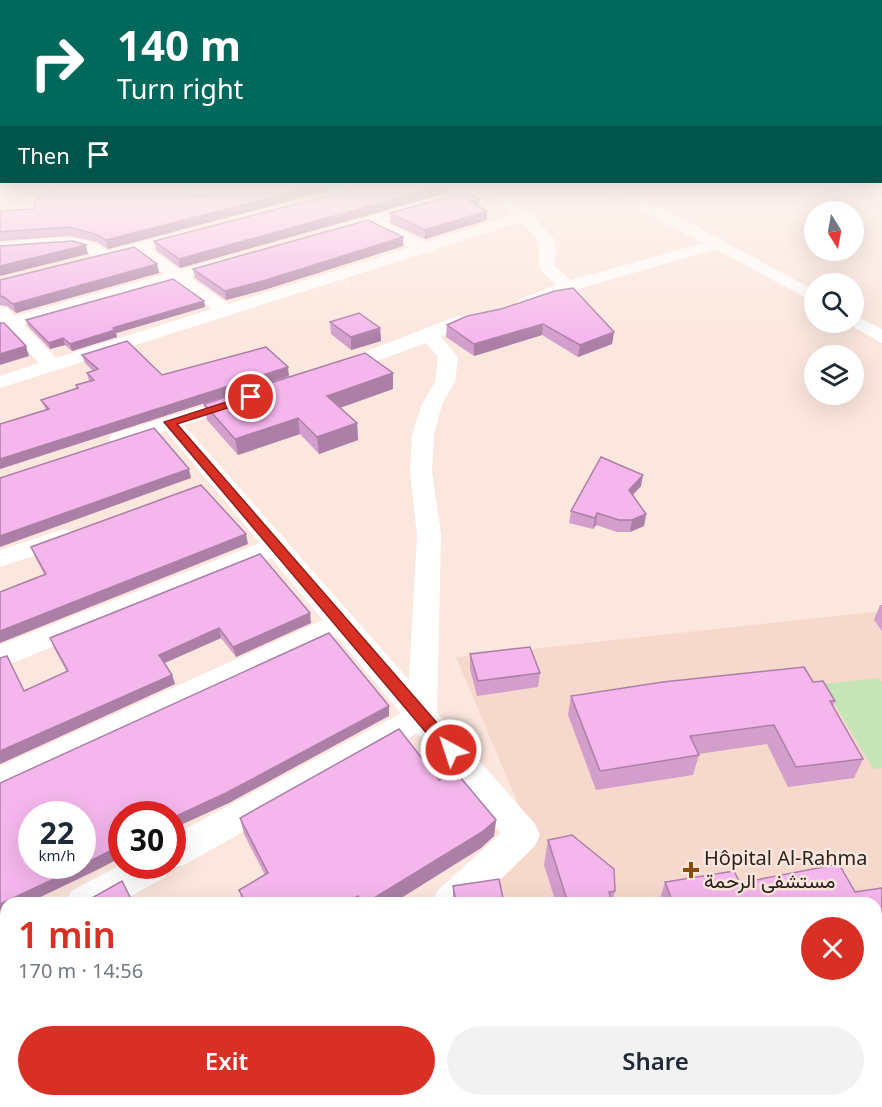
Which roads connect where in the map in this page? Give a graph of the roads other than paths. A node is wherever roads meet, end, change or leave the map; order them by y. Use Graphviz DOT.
graph roads {
  1 [pos="179,238"];
  2 [pos="405,238"];
  3 [pos="461,238"];
  4 [pos="545,238"];
  5 [pos="705,238"];
  6 [pos="718,244"];
  7 [pos="0,248"];
  8 [pos="139,248"];
  9 [pos="428,249"];
  10 [pos="105,256"];
  11 [pos="246,256"];
  12 [pos="84,262"];
  13 [pos="178,275"];
  14 [pos="568,286"];
  15 [pos="804,291"];
  16 [pos="513,307"];
  17 [pos="226,312"];
  18 [pos="494,314"];
  19 [pos="4,320"];
  20 [pos="864,326"];
  21 [pos="430,335"];
  22 [pos="882,337"];
  23 [pos="53,366"];
  24 [pos="317,376"];
  25 [pos="0,382"];
  26 [pos="260,394"];
  27 [pos="170,422"];
  28 [pos="102,445"];
  29 [pos="86,528"];
  30 [pos="274,547"];
  31 [pos="0,560"];
  32 [pos="342,624"];
  33 [pos="0,657"];
  34 [pos="422,716"];
  35 [pos="0,781"];
  36 [pos="186,846"];
  37 [pos="128,879"];
  38 [pos="95,897"];
  39 [pos="457,897"];
  1 -- 8 [label="street"];
  2 -- 9 [label="street"];
  3 -- 9 [label="street"];
  4 -- 14 [label="street"];
  5 -- 6 [label="street"];
  6 -- 14 [label="street"];
  6 -- 15 [label="street"];
  7 -- 10 [label="street"];
  8 -- 10 [label="street"];
  8 -- 13 [label="street"];
  9 -- 17 [label="street"];
  10 -- 12 [label="street"];
  11 -- 13 [label="street"];
  13 -- 17 [label="street"];
  13 -- 19 [label="street"];
  14 -- 16 [label="street"];
  17 -- 23 [label="street"];
  18 -- 21 [label="street"];
  19 -- 23 [label="street"];
  20 -- 22 [label="street"];
  21 -- 24 [label="street"];
  21 -- 34 [label="street"];
  23 -- 25 [label="street"];
  26 -- 27 [label="street"];
  27 -- 28 [label="street"];
  27 -- 30 [label="street"];
  29 -- 31 [label="street"];
  30 -- 32 [label="street"];
  30 -- 33 [label="street"];
  32 -- 34 [label="street"];
  32 -- 35 [label="street"];
  34 -- 36 [label="street"];
  34 -- 39 [label="street"];
  37 -- 38 [label="street"];
}
